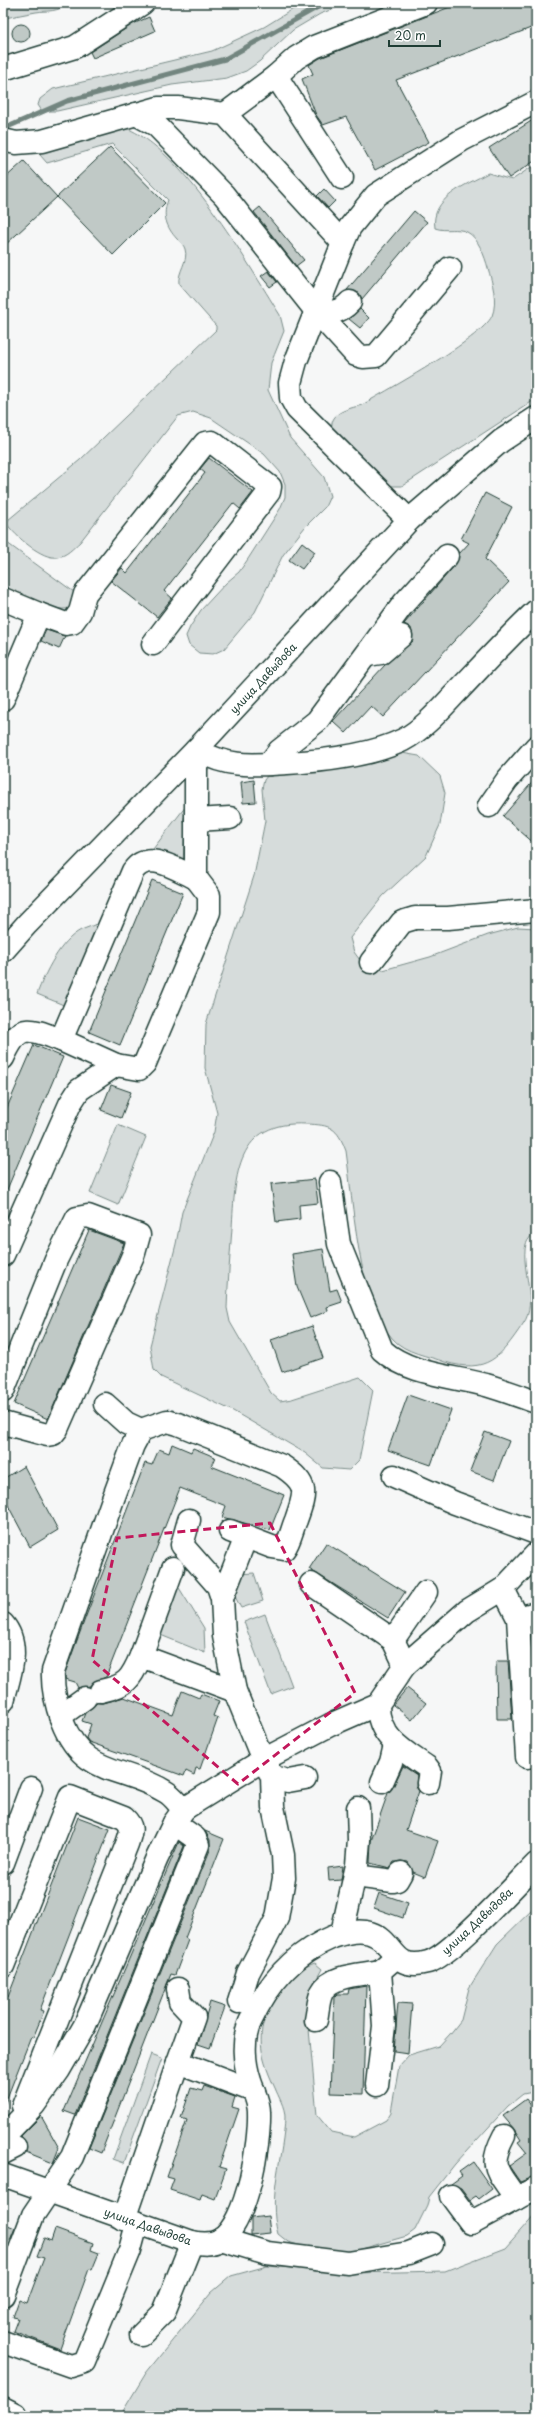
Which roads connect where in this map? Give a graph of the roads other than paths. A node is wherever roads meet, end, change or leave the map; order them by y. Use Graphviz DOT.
graph roads {
  1 [pos="143,3"];
  2 [pos="426,3"];
  3 [pos="3,69"];
  4 [pos="276,76"];
  5 [pos="536,102"];
  6 [pos="136,114"];
  7 [pos="225,114"];
  8 [pos="3,140"];
  9 [pos="342,178"];
  10 [pos="343,243"];
  11 [pos="450,268"];
  12 [pos="350,302"];
  13 [pos="316,311"];
  14 [pos="536,418"];
  15 [pos="409,520"];
  16 [pos="447,556"];
  17 [pos="3,599"];
  18 [pos="536,611"];
  19 [pos="39,614"];
  20 [pos="401,636"];
  21 [pos="153,644"];
  22 [pos="364,655"];
  23 [pos="3,698"];
  24 [pos="536,747"];
  25 [pos="196,750"];
  26 [pos="269,764"];
  27 [pos="489,806"];
  28 [pos="230,818"];
  29 [pos="196,820"];
  30 [pos="196,878"];
  31 [pos="536,910"];
  32 [pos="3,951"];
  33 [pos="371,962"];
  34 [pos="61,1040"];
  35 [pos="3,1058"];
  36 [pos="116,1065"];
  37 [pos="330,1182"];
  38 [pos="6,1242"];
  39 [pos="3,1391"];
  40 [pos="536,1402"];
  41 [pos="105,1404"];
  42 [pos="3,1423"];
  43 [pos="141,1430"];
  44 [pos="394,1476"];
  45 [pos="189,1520"];
  46 [pos="536,1533"];
  47 [pos="536,1554"];
  48 [pos="173,1568"];
  49 [pos="311,1584"];
  50 [pos="503,1589"];
  51 [pos="426,1592"];
  52 [pos="222,1598"];
  53 [pos="527,1615"];
  54 [pos="3,1624"];
  55 [pos="394,1640"];
  56 [pos="141,1656"];
  57 [pos="405,1665"];
  58 [pos="235,1691"];
  59 [pos="3,1701"];
  60 [pos="378,1704"];
  61 [pos="60,1716"];
  62 [pos="395,1745"];
  63 [pos="527,1757"];
  64 [pos="268,1769"];
  65 [pos="305,1778"];
  66 [pos="382,1782"];
  67 [pos="428,1783"];
  68 [pos="31,1788"];
  69 [pos="358,1808"];
  70 [pos="179,1816"];
  71 [pos="3,1863"];
  72 [pos="536,1864"];
  73 [pos="401,1873"];
  74 [pos="355,1876"];
  75 [pos="132,1918"];
  76 [pos="165,1930"];
  77 [pos="342,1933"];
  78 [pos="388,1964"];
  79 [pos="3,1966"];
  80 [pos="178,1989"];
  81 [pos="239,2002"];
  82 [pos="316,2020"];
  83 [pos="178,2062"];
  84 [pos="377,2085"];
  85 [pos="254,2091"];
  86 [pos="504,2136"];
  87 [pos="9,2141"];
  88 [pos="3,2175"];
  89 [pos="536,2188"];
  90 [pos="49,2191"];
  91 [pos="451,2196"];
  92 [pos="516,2198"];
  93 [pos="131,2222"];
  94 [pos="221,2239"];
  95 [pos="192,2242"];
  96 [pos="432,2244"];
  97 [pos="3,2295"];
  98 [pos="141,2335"];
  99 [pos="3,2342"];
  1 -- 3 [label="street"];
  2 -- 4 [label="street"];
  4 -- 7 [label="street"];
  4 -- 9 [label="street"];
  5 -- 10 [label="street"];
  6 -- 7 [label="street"];
  6 -- 8 [label="street"];
  6 -- 13 [label="street"];
  7 -- 10 [label="street"];
  10 -- 13 [label="street"];
  11 -- 13 [label="street"];
  12 -- 13 [label="street"];
  13 -- 15 [label="street"];
  14 -- 15 [label="street, улица Давыдова"];
  15 -- 25 [label="street, улица Давыдова"];
  16 -- 22 [label="street"];
  17 -- 19 [label="street"];
  18 -- 26 [label="street"];
  19 -- 21 [label="street"];
  19 -- 23 [label="street"];
  20 -- 22 [label="street"];
  22 -- 26 [label="street"];
  24 -- 27 [label="street"];
  25 -- 26 [label="street"];
  25 -- 29 [label="street"];
  25 -- 32 [label="street, улица Давыдова"];
  28 -- 29 [label="street"];
  29 -- 30 [label="street"];
  30 -- 34 [label="street"];
  30 -- 36 [label="street"];
  31 -- 33 [label="street"];
  34 -- 35 [label="street"];
  34 -- 36 [label="street"];
  36 -- 38 [label="street"];
  37 -- 40 [label="street"];
  39 -- 42 [label="street"];
  41 -- 43 [label="street"];
  43 -- 52 [label="street"];
  43 -- 61 [label="street"];
  44 -- 46 [label="street"];
  45 -- 52 [label="street"];
  47 -- 50 [label="street"];
  48 -- 56 [label="street"];
  49 -- 55 [label="street"];
  50 -- 53 [label="street"];
  50 -- 57 [label="street"];
  51 -- 55 [label="street"];
  52 -- 58 [label="street"];
  53 -- 63 [label="street"];
  54 -- 59 [label="street"];
  55 -- 57 [label="street"];
  56 -- 58 [label="street"];
  56 -- 61 [label="street"];
  57 -- 60 [label="street"];
  58 -- 64 [label="street"];
  60 -- 62 [label="street"];
  60 -- 64 [label="street"];
  61 -- 70 [label="street"];
  62 -- 66 [label="street"];
  62 -- 67 [label="street"];
  64 -- 65 [label="street"];
  64 -- 70 [label="street"];
  64 -- 81 [label="street"];
  68 -- 71 [label="street"];
  69 -- 74 [label="street"];
  70 -- 75 [label="street"];
  70 -- 76 [label="street"];
  72 -- 78 [label="street, улица Давыдова"];
  73 -- 74 [label="street"];
  74 -- 77 [label="street"];
  75 -- 76 [label="street"];
  75 -- 87 [label="street"];
  76 -- 90 [label="street"];
  77 -- 78 [label="street, улица Давыдова"];
  77 -- 85 [label="street, улица Давыдова"];
  78 -- 82 [label="street"];
  78 -- 84 [label="street"];
  79 -- 87 [label="street"];
  80 -- 83 [label="street"];
  83 -- 85 [label="street"];
  83 -- 93 [label="street"];
  85 -- 94 [label="street, улица Давыдова"];
  86 -- 92 [label="street"];
  88 -- 90 [label="street, улица Давыдова"];
  89 -- 92 [label="street"];
  90 -- 93 [label="street, улица Давыдова"];
  90 -- 97 [label="street"];
  91 -- 92 [label="street"];
  93 -- 95 [label="street, улица Давыдова"];
  93 -- 99 [label="street"];
  94 -- 95 [label="street, улица Давыдова"];
  94 -- 96 [label="street"];
  95 -- 98 [label="street"];
}
